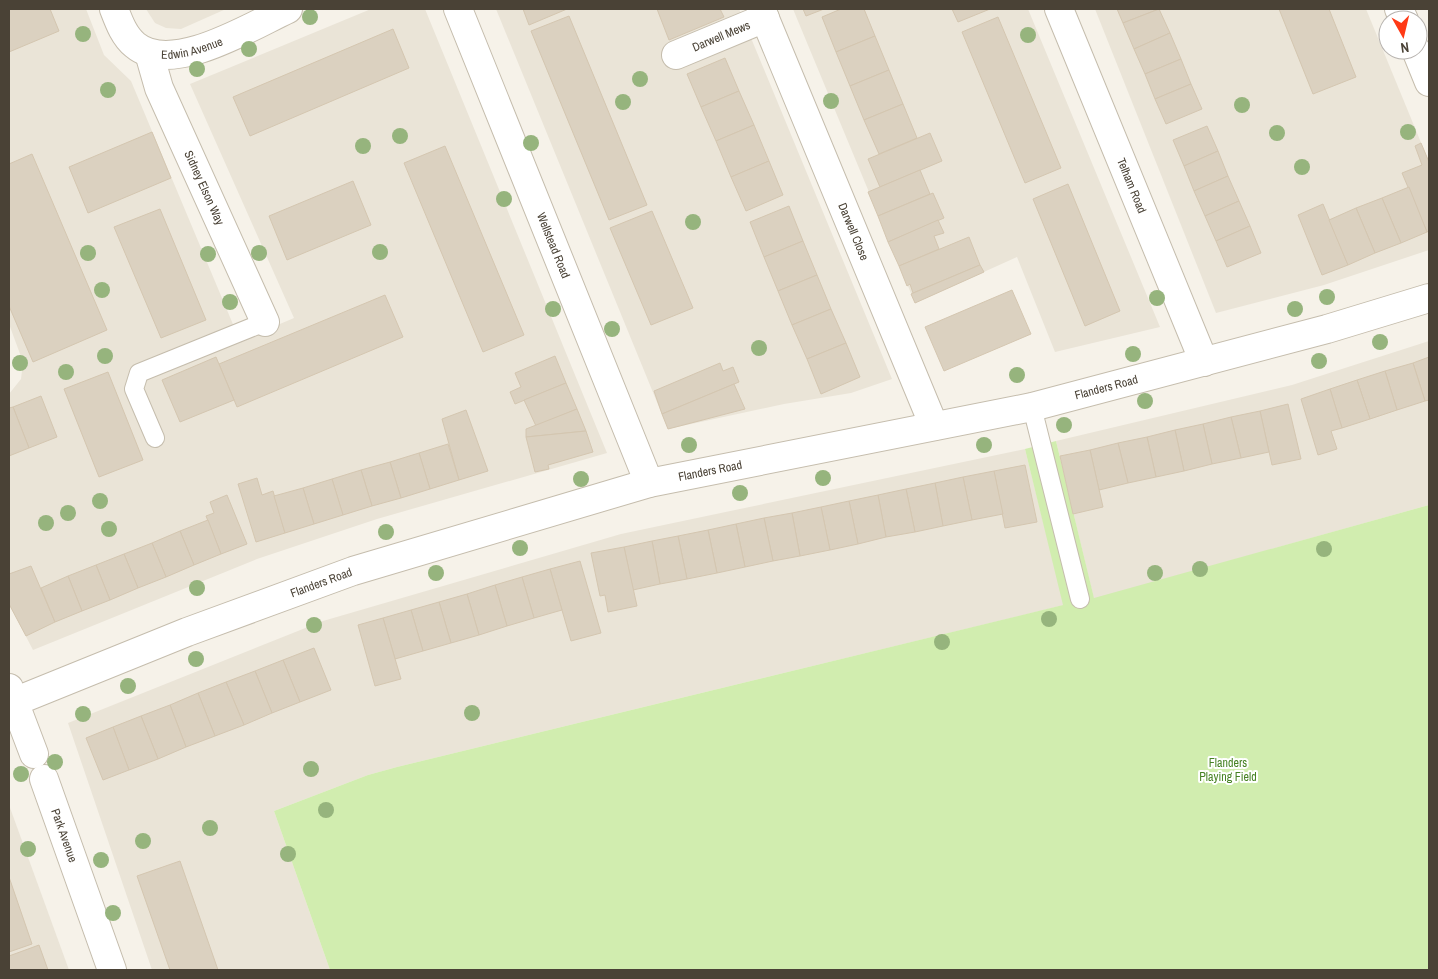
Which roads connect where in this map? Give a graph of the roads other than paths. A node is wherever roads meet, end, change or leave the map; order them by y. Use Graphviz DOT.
graph roads {
  1 [pos="114,9"];
  2 [pos="288,9"];
  3 [pos="458,9"];
  4 [pos="1059,9"];
  5 [pos="767,22"];
  6 [pos="149,53"];
  7 [pos="676,55"];
  8 [pos="1420,60"];
  9 [pos="1429,82"];
  10 [pos="1429,298"];
  11 [pos="265,322"];
  12 [pos="1204,362"];
  13 [pos="1032,406"];
  14 [pos="934,426"];
  15 [pos="155,438"];
  16 [pos="650,483"];
  17 [pos="1080,599"];
  18 [pos="11,698"];
  19 [pos="112,970"];
  1 -- 6 [label="street, Edwin Avenue"];
  2 -- 6 [label="street, Edwin Avenue"];
  3 -- 16 [label="street, Wellstead Road"];
  4 -- 12 [label="street, Telham Road"];
  5 -- 7 [label="street, Darwell Mews"];
  5 -- 14 [label="street, Darwell Close"];
  6 -- 11 [label="street, Sidney Elson Way"];
  8 -- 9 [label="street"];
  10 -- 12 [label="street, Flanders Road"];
  11 -- 15 [label="lane"];
  12 -- 13 [label="street, Flanders Road"];
  13 -- 14 [label="street, Flanders Road"];
  13 -- 17 [label="lane"];
  14 -- 16 [label="street, Flanders Road"];
  16 -- 18 [label="street, Flanders Road"];
  18 -- 19 [label="street, Park Avenue"];
}
